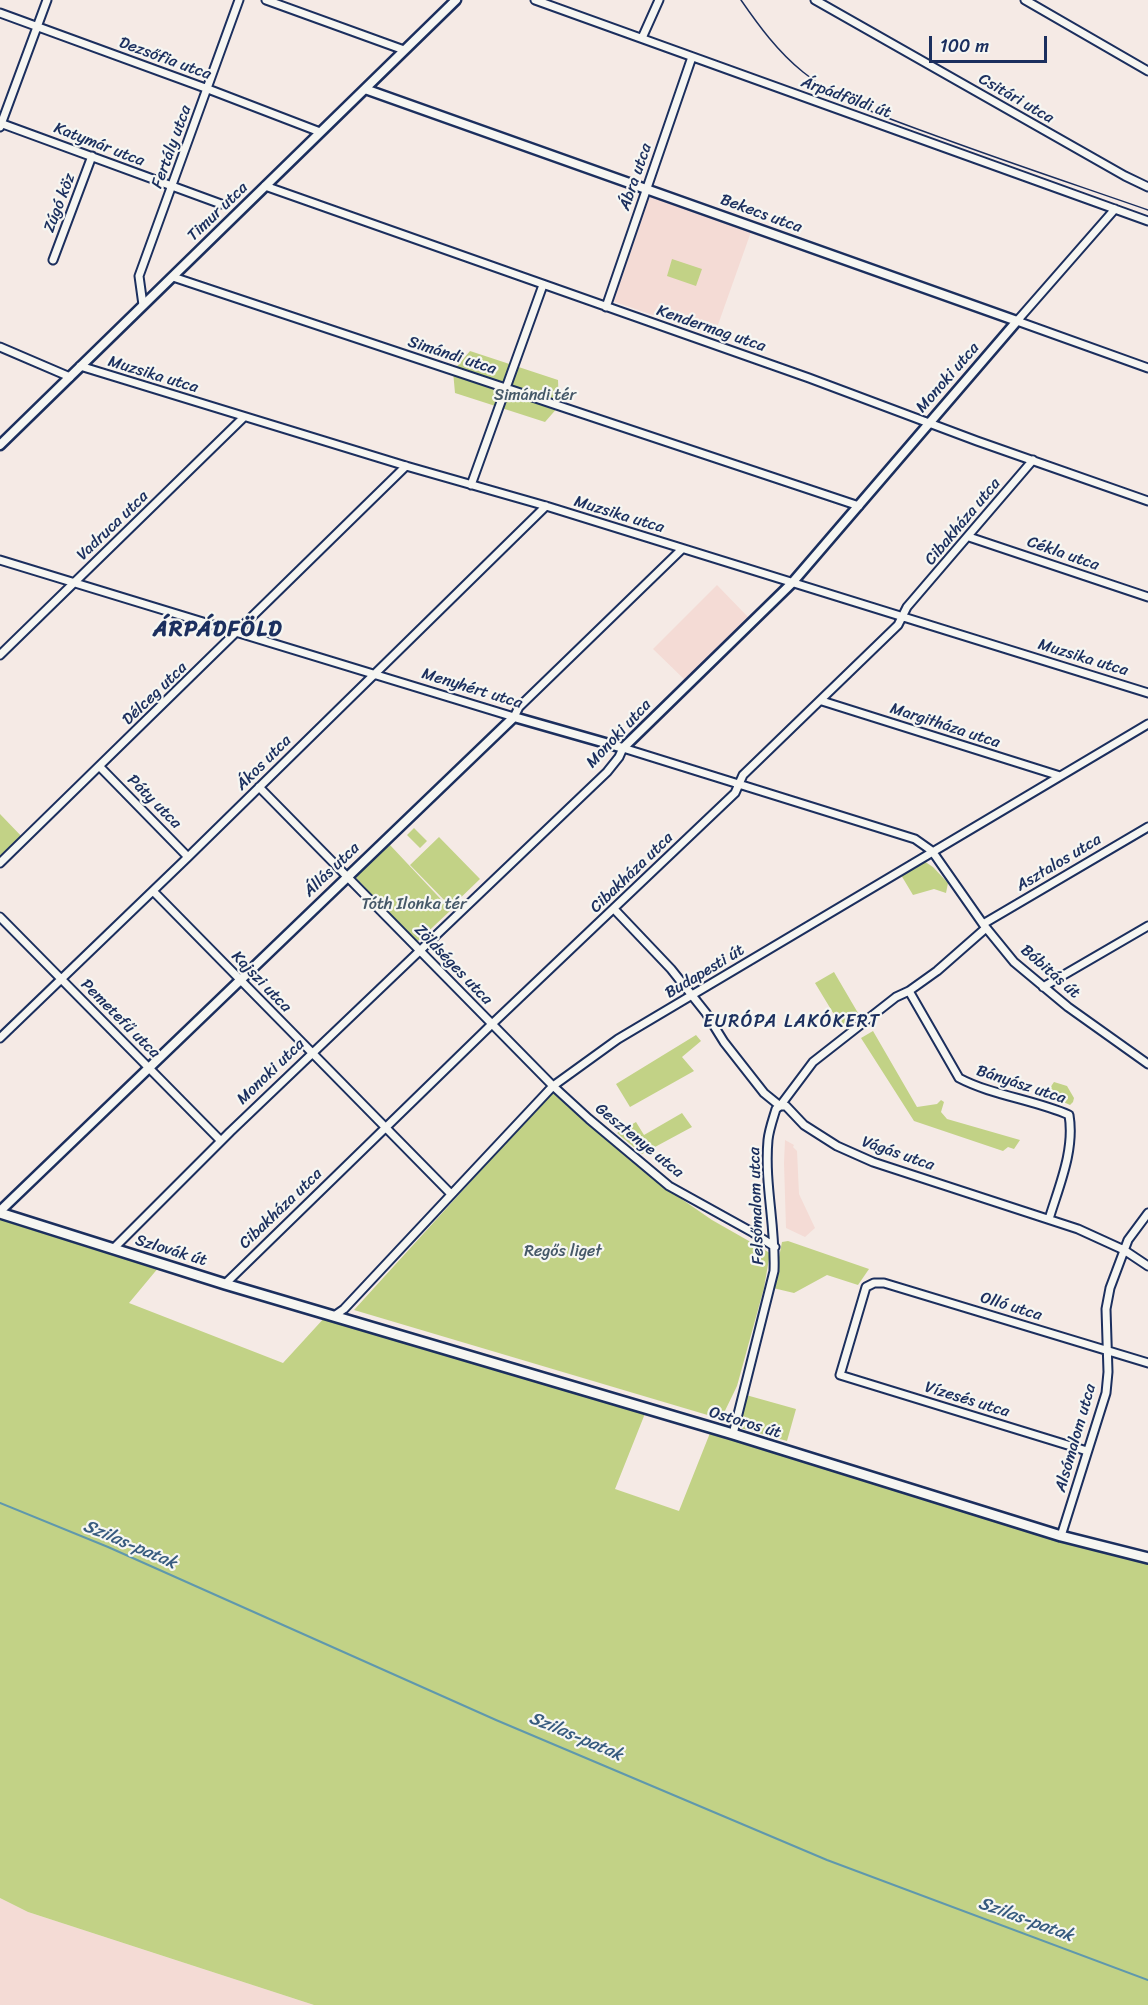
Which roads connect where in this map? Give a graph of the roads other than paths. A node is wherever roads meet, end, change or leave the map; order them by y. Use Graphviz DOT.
graph roads {
  1 [pos="47,0"];
  2 [pos="239,0"];
  3 [pos="266,0"];
  4 [pos="456,0"];
  5 [pos="535,0"];
  6 [pos="659,0"];
  7 [pos="815,0"];
  8 [pos="1025,0"];
  9 [pos="0,13"];
  10 [pos="37,27"];
  11 [pos="642,38"];
  12 [pos="404,50"];
  13 [pos="692,57"];
  14 [pos="1148,71"];
  15 [pos="208,88"];
  16 [pos="365,89"];
  17 [pos="0,125"];
  18 [pos="320,132"];
  19 [pos="92,156"];
  20 [pos="265,186"];
  21 [pos="1145,186"];
  22 [pos="172,187"];
  23 [pos="646,190"];
  24 [pos="221,204"];
  25 [pos="1115,209"];
  26 [pos="1148,221"];
  27 [pos="53,260"];
  28 [pos="172,277"];
  29 [pos="543,285"];
  30 [pos="143,305"];
  31 [pos="606,307"];
  32 [pos="1017,321"];
  33 [pos="0,347"];
  34 [pos="80,366"];
  35 [pos="1148,368"];
  36 [pos="70,376"];
  37 [pos="506,389"];
  38 [pos="244,417"];
  39 [pos="930,422"];
  40 [pos="0,445"];
  41 [pos="1033,460"];
  42 [pos="406,466"];
  43 [pos="471,485"];
  44 [pos="1148,501"];
  45 [pos="546,506"];
  46 [pos="859,506"];
  47 [pos="969,537"];
  48 [pos="682,549"];
  49 [pos="0,560"];
  50 [pos="74,583"];
  51 [pos="792,583"];
  52 [pos="1148,597"];
  53 [pos="902,617"];
  54 [pos="236,633"];
  55 [pos="0,655"];
  56 [pos="373,674"];
  57 [pos="1148,693"];
  58 [pos="822,701"];
  59 [pos="514,717"];
  60 [pos="1148,724"];
  61 [pos="622,748"];
  62 [pos="100,767"];
  63 [pos="1060,776"];
  64 [pos="738,784"];
  65 [pos="258,787"];
  66 [pos="1148,826"];
  67 [pos="933,851"];
  68 [pos="188,857"];
  69 [pos="0,863"];
  70 [pos="346,876"];
  71 [pos="153,891"];
  72 [pos="614,909"];
  73 [pos="0,917"];
  74 [pos="985,926"];
  75 [pos="1148,926"];
  76 [pos="420,951"];
  77 [pos="61,979"];
  78 [pos="241,979"];
  79 [pos="1044,987"];
  80 [pos="909,991"];
  81 [pos="691,996"];
  82 [pos="492,1024"];
  83 [pos="0,1038"];
  84 [pos="312,1054"];
  85 [pos="1148,1064"];
  86 [pos="150,1068"];
  87 [pos="553,1086"];
  88 [pos="780,1106"];
  89 [pos="386,1127"];
  90 [pos="221,1141"];
  91 [pos="451,1194"];
  92 [pos="0,1212"];
  93 [pos="1148,1213"];
  94 [pos="1049,1219"];
  95 [pos="775,1247"];
  96 [pos="113,1249"];
  97 [pos="1124,1250"];
  98 [pos="1148,1266"];
  99 [pos="225,1284"];
  100 [pos="334,1316"];
  101 [pos="1107,1351"];
  102 [pos="1148,1363"];
  103 [pos="840,1375"];
  104 [pos="732,1434"];
  105 [pos="1087,1451"];
  106 [pos="1062,1536"];
  107 [pos="1148,1558"];
  1 -- 10 [label="street"];
  2 -- 15 [label="street, Fertály utca"];
  3 -- 12 [label="street"];
  4 -- 12 [label="street, Timur utca"];
  5 -- 11 [label="street, Árpádföldi út"];
  6 -- 11 [label="street"];
  7 -- 21 [label="street, Csitári utca"];
  8 -- 14 [label="street"];
  9 -- 10 [label="street, Dezsőfia utca"];
  10 -- 15 [label="street, Dezsőfia utca"];
  10 -- 17 [label="street"];
  11 -- 13 [label="street, Árpádföldi út"];
  12 -- 16 [label="street, Timur utca"];
  13 -- 23 [label="street, Ábra utca"];
  13 -- 25 [label="street, Árpádföldi út"];
  15 -- 18 [label="street, Dezsőfia utca"];
  15 -- 22 [label="street, Fertály utca"];
  16 -- 18 [label="street, Timur utca"];
  16 -- 23 [label="street, Bekecs utca"];
  17 -- 19 [label="street, Katymár utca"];
  18 -- 20 [label="street, Timur utca"];
  19 -- 22 [label="street, Katymár utca"];
  19 -- 27 [label="street, Zúgó köz"];
  20 -- 28 [label="street, Timur utca"];
  20 -- 29 [label="street, Kendermag utca"];
  22 -- 24 [label="street, Katymár utca"];
  22 -- 30 [label="street, Fertály utca"];
  23 -- 31 [label="street, Ábra utca"];
  23 -- 32 [label="street, Bekecs utca"];
  25 -- 26 [label="street, Árpádföldi út"];
  25 -- 32 [label="street, Monoki utca"];
  28 -- 30 [label="street, Timur utca"];
  28 -- 37 [label="street, Simándi utca"];
  29 -- 31 [label="street, Kendermag utca"];
  29 -- 37 [label="street"];
  30 -- 34 [label="street, Timur utca"];
  31 -- 39 [label="street, Kendermag utca"];
  32 -- 35 [label="street, Bekecs utca"];
  32 -- 39 [label="street, Monoki utca"];
  33 -- 36 [label="street"];
  34 -- 36 [label="street, Timur utca"];
  34 -- 38 [label="street, Muzsika utca"];
  36 -- 40 [label="street, Timur utca"];
  37 -- 43 [label="street"];
  37 -- 46 [label="street, Simándi utca"];
  38 -- 42 [label="street, Muzsika utca"];
  38 -- 50 [label="street, Vadruca utca"];
  39 -- 41 [label="street, Kendermag utca"];
  39 -- 46 [label="street, Monoki utca"];
  41 -- 44 [label="street, Kendermag utca"];
  41 -- 47 [label="street, Cibakháza utca"];
  42 -- 43 [label="street, Muzsika utca"];
  42 -- 54 [label="street, Délceg utca"];
  43 -- 45 [label="street, Muzsika utca"];
  45 -- 48 [label="street, Muzsika utca"];
  45 -- 56 [label="street, Ákos utca"];
  46 -- 51 [label="street, Monoki utca"];
  47 -- 52 [label="street, Cékla utca"];
  47 -- 53 [label="street, Cibakháza utca"];
  48 -- 51 [label="street, Muzsika utca"];
  48 -- 59 [label="street, Állás utca"];
  49 -- 50 [label="street, Menyhért utca"];
  50 -- 54 [label="street, Menyhért utca"];
  50 -- 55 [label="street, Vadruca utca"];
  51 -- 53 [label="street, Muzsika utca"];
  51 -- 61 [label="street, Monoki utca"];
  53 -- 57 [label="street, Muzsika utca"];
  53 -- 58 [label="street, Cibakháza utca"];
  54 -- 56 [label="street, Menyhért utca"];
  54 -- 62 [label="street, Délceg utca"];
  56 -- 59 [label="street, Menyhért utca"];
  56 -- 65 [label="street, Ákos utca"];
  58 -- 63 [label="street, Margitháza utca"];
  58 -- 64 [label="street, Cibakháza utca"];
  59 -- 61 [label="street, Menyhért utca"];
  59 -- 70 [label="street, Állás utca"];
  60 -- 63 [label="street, Budapesti út"];
  61 -- 64 [label="street, Menyhért utca"];
  61 -- 76 [label="street, Monoki utca"];
  62 -- 68 [label="street, Páty utca"];
  62 -- 69 [label="street, Délceg utca"];
  63 -- 67 [label="street, Budapesti út"];
  64 -- 67 [label="street, Menyhért utca"];
  64 -- 72 [label="street, Cibakháza utca"];
  65 -- 68 [label="street, Ákos utca"];
  65 -- 70 [label="street, Zöldséges utca"];
  66 -- 74 [label="street, Asztalos utca"];
  67 -- 74 [label="street, Bóbitás út"];
  67 -- 81 [label="street, Budapesti út"];
  68 -- 71 [label="street, Ákos utca"];
  70 -- 76 [label="street, Zöldséges utca"];
  70 -- 78 [label="street, Állás utca"];
  71 -- 77 [label="street, Ákos utca"];
  71 -- 78 [label="street, Kajszi utca"];
  72 -- 81 [label="street, Vágás utca"];
  72 -- 82 [label="street, Cibakháza utca"];
  73 -- 77 [label="street, Pemetefű utca"];
  74 -- 79 [label="street, Bóbitás út"];
  74 -- 80 [label="street, Felsőmalom utca"];
  75 -- 79 [label="street"];
  76 -- 82 [label="street, Zöldséges utca"];
  76 -- 84 [label="street, Monoki utca"];
  77 -- 83 [label="street, Ákos utca"];
  77 -- 86 [label="street, Pemetefű utca"];
  78 -- 84 [label="street, Kajszi utca"];
  78 -- 86 [label="street, Állás utca"];
  79 -- 85 [label="street, Bóbitás út"];
  80 -- 88 [label="street, Felsőmalom utca"];
  80 -- 94 [label="street, Bányász utca"];
  81 -- 87 [label="street, Budapesti út"];
  81 -- 88 [label="street, Vágás utca"];
  82 -- 87 [label="street, Zöldséges utca"];
  82 -- 89 [label="street, Cibakháza utca"];
  84 -- 89 [label="street, Kajszi utca"];
  84 -- 90 [label="street, Monoki utca"];
  86 -- 90 [label="street, Pemetefű utca"];
  86 -- 92 [label="street, Állás utca"];
  87 -- 91 [label="street, Budapesti út"];
  87 -- 95 [label="street, Gesztenye utca"];
  88 -- 94 [label="street, Vágás utca"];
  88 -- 95 [label="street, Felsőmalom utca"];
  89 -- 91 [label="street, Kajszi utca"];
  89 -- 99 [label="street, Cibakháza utca"];
  90 -- 96 [label="street, Monoki utca"];
  91 -- 100 [label="street, Budapesti út"];
  92 -- 96 [label="main road, Szlovák út"];
  93 -- 97 [label="street, Alsómalom utca"];
  94 -- 97 [label="street, Vágás utca"];
  95 -- 104 [label="street, Felsőmalom utca"];
  96 -- 99 [label="main road, Szlovák út"];
  97 -- 98 [label="street, Vágás utca"];
  97 -- 101 [label="street, Alsómalom utca"];
  99 -- 100 [label="main road, Szlovák út"];
  100 -- 104 [label="main road, Ostoros út"];
  101 -- 102 [label="street, Olló utca"];
  101 -- 103 [label="street, Olló utca"];
  101 -- 105 [label="street, Alsómalom utca"];
  103 -- 105 [label="street, Vízesés utca"];
  104 -- 106 [label="main road, Ostoros út"];
  105 -- 106 [label="street, Alsómalom utca"];
  106 -- 107 [label="main road, Ostoros út"];
}
